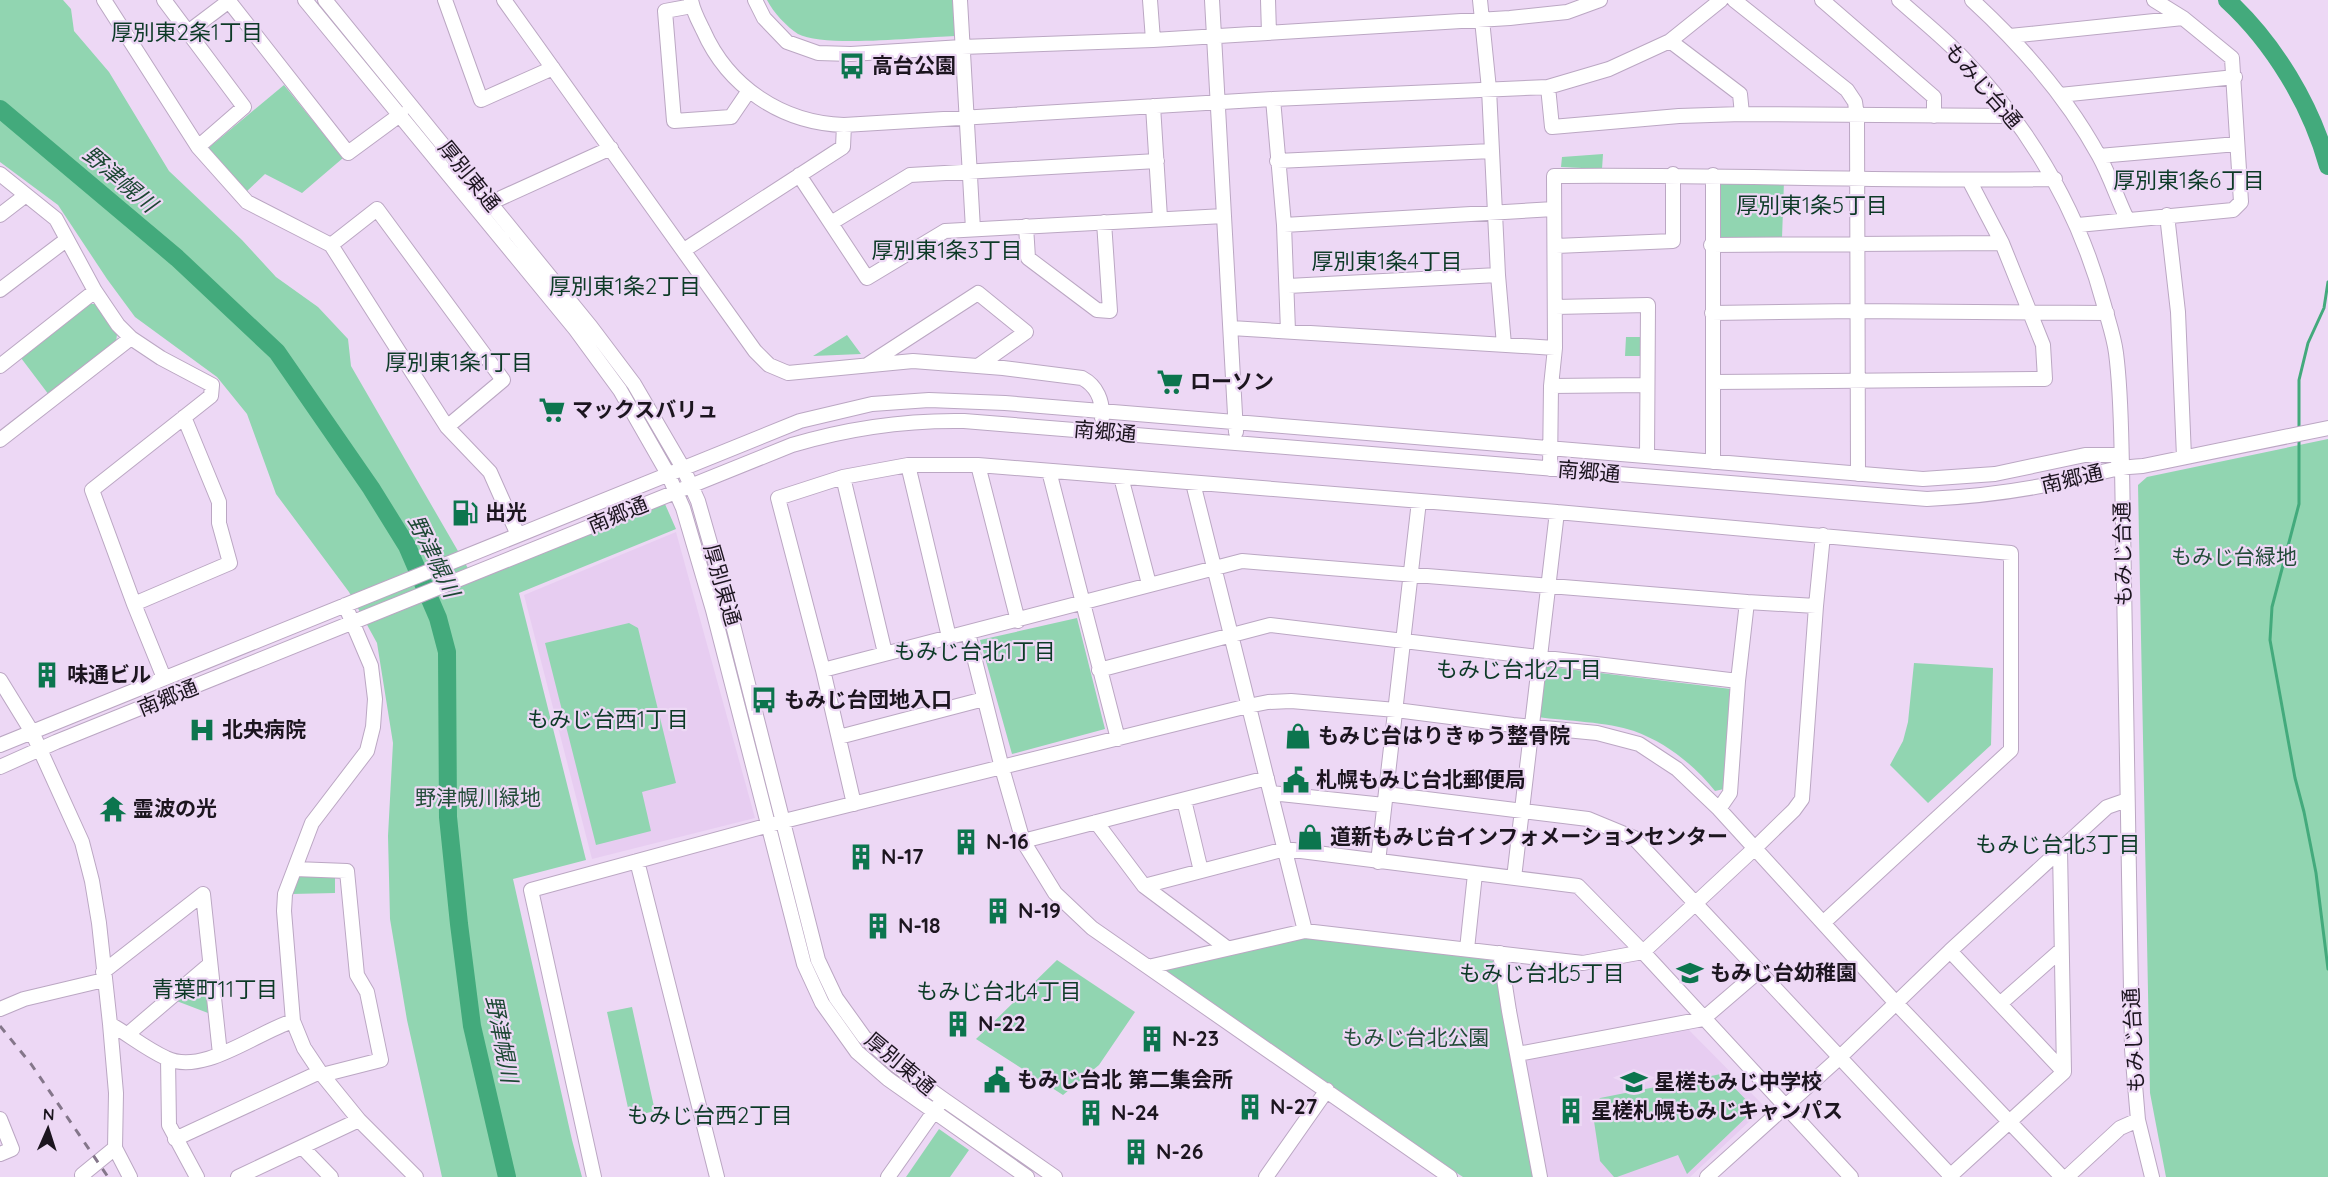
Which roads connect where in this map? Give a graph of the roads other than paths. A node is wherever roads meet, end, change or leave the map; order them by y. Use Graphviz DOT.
graph roads {
  1 [pos="104,0"];
  2 [pos="164,0"];
  3 [pos="228,0"];
  4 [pos="305,0"];
  5 [pos="325,0"];
  6 [pos="445,0"];
  7 [pos="504,0"];
  8 [pos="755,0"];
  9 [pos="960,0"];
  10 [pos="1150,0"];
  11 [pos="1212,0"];
  12 [pos="1268,0"];
  13 [pos="1480,0"];
  14 [pos="1600,0"];
  15 [pos="1721,0"];
  16 [pos="1734,0"];
  17 [pos="1822,0"];
  18 [pos="1899,0"];
  19 [pos="1972,0"];
  20 [pos="2154,0"];
  21 [pos="691,3"];
  22 [pos="2183,18"];
  23 [pos="1481,20"];
  24 [pos="188,32"];
  25 [pos="1269,33"];
  26 [pos="1214,36"];
  27 [pos="2010,36"];
  28 [pos="1153,40"];
  29 [pos="1670,41"];
  30 [pos="962,47"];
  31 [pos="553,68"];
  32 [pos="2235,77"];
  33 [pos="1548,87"];
  34 [pos="1489,89"];
  35 [pos="748,92"];
  36 [pos="2060,95"];
  37 [pos="1273,99"];
  38 [pos="1217,103"];
  39 [pos="1154,106"];
  40 [pos="400,114"];
  41 [pos="1742,114"];
  42 [pos="1857,116"];
  43 [pos="1934,116"];
  44 [pos="2013,116"];
  45 [pos="966,118"];
  46 [pos="844,125"];
  47 [pos="2236,144"];
  48 [pos="198,147"];
  49 [pos="611,148"];
  50 [pos="1492,151"];
  51 [pos="2099,156"];
  52 [pos="1157,161"];
  53 [pos="1276,161"];
  54 [pos="969,172"];
  55 [pos="0,174"];
  56 [pos="1673,174"];
  57 [pos="1713,175"];
  58 [pos="799,176"];
  59 [pos="2055,179"];
  60 [pos="1856,180"];
  61 [pos="1969,180"];
  62 [pos="26,195"];
  63 [pos="490,203"];
  64 [pos="1554,209"];
  65 [pos="1496,213"];
  66 [pos="0,215"];
  67 [pos="2167,215"];
  68 [pos="1224,216"];
  69 [pos="1160,218"];
  70 [pos="2127,219"];
  71 [pos="1104,222"];
  72 [pos="831,223"];
  73 [pos="1284,225"];
  74 [pos="2078,225"];
  75 [pos="1026,226"];
  76 [pos="973,229"];
  77 [pos="66,240"];
  78 [pos="2002,243"];
  79 [pos="331,245"];
  80 [pos="1711,245"];
  81 [pos="1857,245"];
  82 [pos="1556,246"];
  83 [pos="684,250"];
  84 [pos="1498,275"];
  85 [pos="1288,286"];
  86 [pos="0,290"];
  87 [pos="95,291"];
  88 [pos="1555,307"];
  89 [pos="1857,311"];
  90 [pos="2029,312"];
  91 [pos="1712,313"];
  92 [pos="2107,314"];
  93 [pos="1231,328"];
  94 [pos="1288,330"];
  95 [pos="131,338"];
  96 [pos="1504,345"];
  97 [pos="1556,348"];
  98 [pos="0,366"];
  99 [pos="865,366"];
  100 [pos="978,366"];
  101 [pos="1857,381"];
  102 [pos="1713,382"];
  103 [pos="1647,385"];
  104 [pos="1551,386"];
  105 [pos="1102,411"];
  106 [pos="184,417"];
  107 [pos="1236,423"];
  108 [pos="447,427"];
  109 [pos="2328,428"];
  110 [pos="1101,432"];
  111 [pos="0,440"];
  112 [pos="1237,443"];
  113 [pos="1551,448"];
  114 [pos="1647,456"];
  115 [pos="2184,457"];
  116 [pos="1713,462"];
  117 [pos="908,465"];
  118 [pos="978,465"];
  119 [pos="2122,467"];
  120 [pos="682,468"];
  121 [pos="1550,469"];
  122 [pos="1049,471"];
  123 [pos="668,474"];
  124 [pos="1858,474"];
  125 [pos="843,477"];
  126 [pos="1121,477"];
  127 [pos="1193,483"];
  128 [pos="691,485"];
  129 [pos="676,492"];
  130 [pos="1419,501"];
  131 [pos="1557,512"];
  132 [pos="518,535"];
  133 [pos="1823,535"];
  134 [pos="1214,568"];
  135 [pos="1412,576"];
  136 [pos="1149,584"];
  137 [pos="1548,585"];
  138 [pos="1747,602"];
  139 [pos="1082,603"];
  140 [pos="134,604"];
  141 [pos="345,605"];
  142 [pos="1816,606"];
  143 [pos="1018,621"];
  144 [pos="354,624"];
  145 [pos="968,633"];
  146 [pos="1231,635"];
  147 [pos="950,637"];
  148 [pos="1404,641"];
  149 [pos="885,653"];
  150 [pos="1539,656"];
  151 [pos="1099,669"];
  152 [pos="823,670"];
  153 [pos="164,678"];
  154 [pos="0,680"];
  155 [pos="1737,681"];
  156 [pos="984,699"];
  157 [pos="1248,706"];
  158 [pos="1396,710"];
  159 [pos="1530,727"];
  160 [pos="32,732"];
  161 [pos="839,736"];
  162 [pos="1118,739"];
  163 [pos="0,745"];
  164 [pos="40,749"];
  165 [pos="0,767"];
  166 [pos="1002,768"];
  167 [pos="1267,778"];
  168 [pos="1271,792"];
  169 [pos="1184,800"];
  170 [pos="1385,800"];
  171 [pos="2127,800"];
  172 [pos="854,804"];
  173 [pos="1719,809"];
  174 [pos="1521,810"];
  175 [pos="784,821"];
  176 [pos="1096,822"];
  177 [pos="768,826"];
  178 [pos="1023,841"];
  179 [pos="1755,848"];
  180 [pos="1284,849"];
  181 [pos="2060,849"];
  182 [pos="637,861"];
  183 [pos="1378,862"];
  184 [pos="295,869"];
  185 [pos="1201,871"];
  186 [pos="1475,874"];
  187 [pos="1514,878"];
  188 [pos="1144,886"];
  189 [pos="1697,903"];
  190 [pos="1823,923"];
  191 [pos="1305,931"];
  192 [pos="1227,948"];
  193 [pos="1467,949"];
  194 [pos="2061,950"];
  195 [pos="1950,951"];
  196 [pos="1643,952"];
  197 [pos="1500,953"];
  198 [pos="210,964"];
  199 [pos="1148,967"];
  200 [pos="1760,970"];
  201 [pos="103,976"];
  202 [pos="1895,1002"];
  203 [pos="2001,1003"];
  204 [pos="0,1009"];
  205 [pos="1703,1018"];
  206 [pos="293,1021"];
  207 [pos="110,1024"];
  208 [pos="128,1034"];
  209 [pos="220,1054"];
  210 [pos="1518,1054"];
  211 [pos="1839,1058"];
  212 [pos="168,1059"];
  213 [pos="2064,1072"];
  214 [pos="321,1074"];
  215 [pos="1327,1090"];
  216 [pos="943,1099"];
  217 [pos="1784,1105"];
  218 [pos="934,1112"];
  219 [pos="0,1119"];
  220 [pos="359,1120"];
  221 [pos="2138,1120"];
  222 [pos="2009,1121"];
  223 [pos="176,1139"];
  224 [pos="115,1148"];
  225 [pos="303,1148"];
  226 [pos="0,1154"];
  227 [pos="82,1176"];
  228 [pos="1950,1176"];
  229 [pos="130,1177"];
  230 [pos="196,1177"];
  231 [pos="238,1177"];
  232 [pos="331,1177"];
  233 [pos="416,1177"];
  234 [pos="594,1177"];
  235 [pos="717,1177"];
  236 [pos="888,1177"];
  237 [pos="1027,1177"];
  238 [pos="1054,1177"];
  239 [pos="1266,1177"];
  240 [pos="1450,1177"];
  241 [pos="1540,1177"];
  242 [pos="1707,1177"];
  243 [pos="1851,1177"];
  244 [pos="2062,1177"];
  245 [pos="2067,1177"];
  246 [pos="2152,1177"];
  1 -- 48 [label="street"];
  2 -- 24 [label="street"];
  3 -- 24 [label="street"];
  3 -- 40 [label="street"];
  4 -- 40 [label="street, 厚別東通"];
  5 -- 63 [label="street, 厚別東通"];
  6 -- 31 [label="street"];
  7 -- 31 [label="street"];
  8 -- 30 [label="street"];
  9 -- 30 [label="street"];
  10 -- 28 [label="street"];
  11 -- 26 [label="street"];
  12 -- 25 [label="street"];
  13 -- 23 [label="street"];
  14 -- 23 [label="street"];
  15 -- 29 [label="street"];
  16 -- 42 [label="street"];
  17 -- 43 [label="street"];
  18 -- 44 [label="street, もみじ台通"];
  19 -- 27 [label="street"];
  20 -- 22 [label="street"];
  21 -- 35 [label="street"];
  21 -- 35 [label="street"];
  22 -- 27 [label="street"];
  22 -- 32 [label="street"];
  23 -- 25 [label="street"];
  23 -- 34 [label="street"];
  24 -- 48 [label="street"];
  25 -- 26 [label="street"];
  26 -- 28 [label="street"];
  26 -- 38 [label="street"];
  27 -- 36 [label="street"];
  28 -- 30 [label="street"];
  29 -- 33 [label="street"];
  29 -- 41 [label="street"];
  30 -- 45 [label="street"];
  31 -- 49 [label="street"];
  32 -- 36 [label="street"];
  32 -- 47 [label="street"];
  33 -- 34 [label="street"];
  33 -- 41 [label="street"];
  34 -- 37 [label="street"];
  34 -- 50 [label="street"];
  35 -- 46 [label="street"];
  36 -- 51 [label="street"];
  37 -- 38 [label="street"];
  37 -- 53 [label="street"];
  38 -- 39 [label="street"];
  38 -- 68 [label="street"];
  39 -- 45 [label="street"];
  39 -- 52 [label="street"];
  40 -- 123 [label="street, 厚別東通"];
  41 -- 42 [label="street"];
  42 -- 43 [label="street"];
  42 -- 60 [label="street"];
  43 -- 44 [label="street"];
  44 -- 59 [label="street, もみじ台通"];
  45 -- 46 [label="street"];
  45 -- 54 [label="street"];
  46 -- 58 [label="street"];
  47 -- 51 [label="street"];
  47 -- 67 [label="street"];
  48 -- 79 [label="street"];
  49 -- 63 [label="street"];
  49 -- 83 [label="street"];
  50 -- 53 [label="street"];
  50 -- 65 [label="street"];
  51 -- 70 [label="street"];
  52 -- 54 [label="street"];
  52 -- 69 [label="street"];
  53 -- 73 [label="street"];
  54 -- 72 [label="street"];
  54 -- 76 [label="street"];
  55 -- 62 [label="street"];
  56 -- 57 [label="street"];
  56 -- 64 [label="street"];
  56 -- 82 [label="street"];
  57 -- 60 [label="street"];
  57 -- 80 [label="street"];
  58 -- 72 [label="street"];
  58 -- 83 [label="street"];
  59 -- 61 [label="street"];
  59 -- 74 [label="street, もみじ台通"];
  60 -- 61 [label="street"];
  60 -- 81 [label="street"];
  61 -- 78 [label="street"];
  62 -- 66 [label="street"];
  62 -- 77 [label="street"];
  63 -- 120 [label="street, 厚別東通"];
  64 -- 65 [label="street"];
  64 -- 82 [label="street"];
  65 -- 73 [label="street"];
  65 -- 84 [label="street"];
  67 -- 70 [label="street"];
  67 -- 115 [label="street"];
  68 -- 69 [label="street"];
  68 -- 93 [label="street"];
  69 -- 71 [label="street"];
  70 -- 74 [label="street"];
  71 -- 75 [label="street"];
  71 -- 75 [label="street"];
  72 -- 76 [label="street"];
  73 -- 85 [label="street"];
  74 -- 92 [label="street, もみじ台通"];
  75 -- 76 [label="street"];
  77 -- 86 [label="street"];
  77 -- 87 [label="street"];
  78 -- 81 [label="street"];
  78 -- 90 [label="street"];
  79 -- 108 [label="street"];
  79 -- 108 [label="street"];
  80 -- 81 [label="street"];
  80 -- 91 [label="street"];
  81 -- 89 [label="street"];
  82 -- 88 [label="street"];
  83 -- 99 [label="street"];
  84 -- 85 [label="street"];
  84 -- 96 [label="street"];
  85 -- 94 [label="street"];
  87 -- 95 [label="street"];
  87 -- 98 [label="street"];
  88 -- 97 [label="street"];
  88 -- 103 [label="street"];
  89 -- 90 [label="street"];
  89 -- 91 [label="street"];
  89 -- 101 [label="street"];
  90 -- 92 [label="street"];
  90 -- 101 [label="street"];
  91 -- 102 [label="street"];
  92 -- 119 [label="street, もみじ台通"];
  93 -- 94 [label="street"];
  93 -- 107 [label="street"];
  94 -- 96 [label="street"];
  95 -- 106 [label="street"];
  95 -- 111 [label="street"];
  96 -- 97 [label="street"];
  97 -- 104 [label="street"];
  99 -- 100 [label="street"];
  99 -- 100 [label="street"];
  100 -- 105 [label="street"];
  101 -- 102 [label="street"];
  101 -- 124 [label="street"];
  102 -- 116 [label="street"];
  103 -- 104 [label="street"];
  103 -- 114 [label="street"];
  104 -- 113 [label="street"];
  105 -- 107 [label="street, 南郷通"];
  105 -- 110 [label="street"];
  105 -- 120 [label="street, 南郷通"];
  106 -- 140 [label="street"];
  106 -- 140 [label="street"];
  107 -- 112 [label="street"];
  107 -- 113 [label="street, 南郷通"];
  108 -- 132 [label="street"];
  109 -- 115 [label="street"];
  110 -- 112 [label="street, 南郷通"];
  110 -- 128 [label="street, 南郷通"];
  112 -- 121 [label="street, 南郷通"];
  113 -- 114 [label="street, 南郷通"];
  113 -- 121 [label="street"];
  114 -- 116 [label="street, 南郷通"];
  115 -- 119 [label="street"];
  116 -- 124 [label="street, 南郷通"];
  117 -- 118 [label="street"];
  117 -- 125 [label="street"];
  117 -- 147 [label="street"];
  118 -- 122 [label="street"];
  118 -- 143 [label="street"];
  119 -- 121 [label="street, 南郷通"];
  119 -- 124 [label="street, 南郷通"];
  119 -- 171 [label="street, もみじ台通"];
  120 -- 123 [label="street, 南郷通"];
  120 -- 128 [label="street, 厚別東通"];
  122 -- 126 [label="street"];
  122 -- 139 [label="street"];
  123 -- 129 [label="street, 厚別東通"];
  123 -- 132 [label="street, 南郷通"];
  125 -- 149 [label="street"];
  125 -- 152 [label="street"];
  126 -- 127 [label="street"];
  126 -- 136 [label="street"];
  127 -- 130 [label="street"];
  127 -- 134 [label="street"];
  128 -- 129 [label="street, 南郷通"];
  128 -- 175 [label="street, 厚別東通"];
  129 -- 144 [label="street, 南郷通"];
  129 -- 177 [label="street, 厚別東通"];
  130 -- 131 [label="street"];
  130 -- 135 [label="street"];
  131 -- 133 [label="street"];
  131 -- 137 [label="street"];
  132 -- 141 [label="street, 南郷通"];
  133 -- 142 [label="street"];
  133 -- 190 [label="street"];
  134 -- 135 [label="street"];
  134 -- 136 [label="street"];
  134 -- 146 [label="street"];
  135 -- 137 [label="street"];
  135 -- 148 [label="street"];
  136 -- 139 [label="street"];
  137 -- 138 [label="street"];
  137 -- 150 [label="street"];
  138 -- 142 [label="street"];
  138 -- 155 [label="street"];
  139 -- 143 [label="street"];
  139 -- 151 [label="street"];
  140 -- 153 [label="street"];
  141 -- 144 [label="street"];
  141 -- 153 [label="street, 南郷通"];
  142 -- 179 [label="street"];
  143 -- 145 [label="street"];
  144 -- 164 [label="street, 南郷通"];
  144 -- 184 [label="street"];
  145 -- 147 [label="street"];
  145 -- 156 [label="street"];
  146 -- 148 [label="street"];
  146 -- 151 [label="street"];
  146 -- 157 [label="street"];
  147 -- 149 [label="street"];
  148 -- 150 [label="street"];
  148 -- 158 [label="street"];
  149 -- 152 [label="street"];
  150 -- 155 [label="street"];
  150 -- 159 [label="street"];
  151 -- 162 [label="street"];
  152 -- 161 [label="street"];
  153 -- 160 [label="street, 南郷通"];
  154 -- 160 [label="street"];
  155 -- 173 [label="street"];
  156 -- 161 [label="street"];
  156 -- 166 [label="street"];
  157 -- 158 [label="street"];
  157 -- 162 [label="street"];
  157 -- 167 [label="street"];
  158 -- 159 [label="street"];
  158 -- 170 [label="street"];
  159 -- 173 [label="street"];
  159 -- 174 [label="street"];
  160 -- 163 [label="street, 南郷通"];
  160 -- 164 [label="street"];
  161 -- 172 [label="street"];
  162 -- 166 [label="street"];
  164 -- 165 [label="street, 南郷通"];
  164 -- 201 [label="street"];
  166 -- 172 [label="street"];
  166 -- 178 [label="street"];
  167 -- 168 [label="street"];
  167 -- 169 [label="street"];
  168 -- 170 [label="street"];
  168 -- 180 [label="street"];
  169 -- 176 [label="street"];
  169 -- 185 [label="street"];
  170 -- 174 [label="street"];
  170 -- 183 [label="street"];
  171 -- 181 [label="street"];
  171 -- 221 [label="street, もみじ台通"];
  172 -- 175 [label="street"];
  173 -- 179 [label="street"];
  174 -- 187 [label="street"];
  174 -- 189 [label="street"];
  175 -- 177 [label="street"];
  175 -- 216 [label="street, 厚別東通"];
  176 -- 178 [label="street"];
  176 -- 188 [label="street"];
  177 -- 182 [label="street"];
  177 -- 218 [label="street, 厚別東通"];
  178 -- 199 [label="street"];
  179 -- 189 [label="street"];
  179 -- 190 [label="street"];
  180 -- 183 [label="street"];
  180 -- 185 [label="street"];
  180 -- 191 [label="street"];
  181 -- 194 [label="street"];
  181 -- 195 [label="street"];
  182 -- 234 [label="street"];
  182 -- 235 [label="street"];
  183 -- 186 [label="street"];
  184 -- 206 [label="street"];
  184 -- 214 [label="street"];
  185 -- 188 [label="street"];
  186 -- 187 [label="street"];
  186 -- 193 [label="street"];
  187 -- 196 [label="street"];
  188 -- 192 [label="street"];
  189 -- 196 [label="street"];
  189 -- 200 [label="street"];
  190 -- 202 [label="street"];
  191 -- 192 [label="street"];
  191 -- 193 [label="street"];
  192 -- 199 [label="street"];
  193 -- 197 [label="street"];
  194 -- 203 [label="street"];
  194 -- 213 [label="street"];
  195 -- 202 [label="street"];
  195 -- 203 [label="street"];
  196 -- 197 [label="street"];
  196 -- 205 [label="street"];
  197 -- 210 [label="street"];
  198 -- 201 [label="street"];
  198 -- 208 [label="street"];
  198 -- 209 [label="street"];
  199 -- 215 [label="street"];
  200 -- 205 [label="street"];
  200 -- 211 [label="street"];
  201 -- 204 [label="street"];
  201 -- 207 [label="street"];
  202 -- 211 [label="street"];
  202 -- 222 [label="street"];
  203 -- 213 [label="street"];
  205 -- 210 [label="street"];
  205 -- 217 [label="street"];
  206 -- 209 [label="street"];
  206 -- 214 [label="street"];
  207 -- 208 [label="street"];
  207 -- 224 [label="street"];
  208 -- 212 [label="street"];
  209 -- 212 [label="street"];
  210 -- 241 [label="street"];
  211 -- 217 [label="street"];
  211 -- 228 [label="street"];
  212 -- 223 [label="street"];
  213 -- 222 [label="street"];
  214 -- 220 [label="street"];
  214 -- 223 [label="street"];
  215 -- 239 [label="street"];
  215 -- 240 [label="street"];
  216 -- 218 [label="street"];
  216 -- 238 [label="street, 厚別東通"];
  217 -- 242 [label="street"];
  217 -- 243 [label="street"];
  218 -- 236 [label="street"];
  218 -- 237 [label="street, 厚別東通"];
  219 -- 226 [label="street"];
  220 -- 225 [label="street"];
  220 -- 233 [label="street"];
  221 -- 245 [label="street"];
  221 -- 246 [label="street, もみじ台通"];
  222 -- 228 [label="street"];
  222 -- 244 [label="street"];
  223 -- 230 [label="street"];
  224 -- 227 [label="street"];
  224 -- 229 [label="street"];
  225 -- 231 [label="street"];
  225 -- 232 [label="street"];
}
